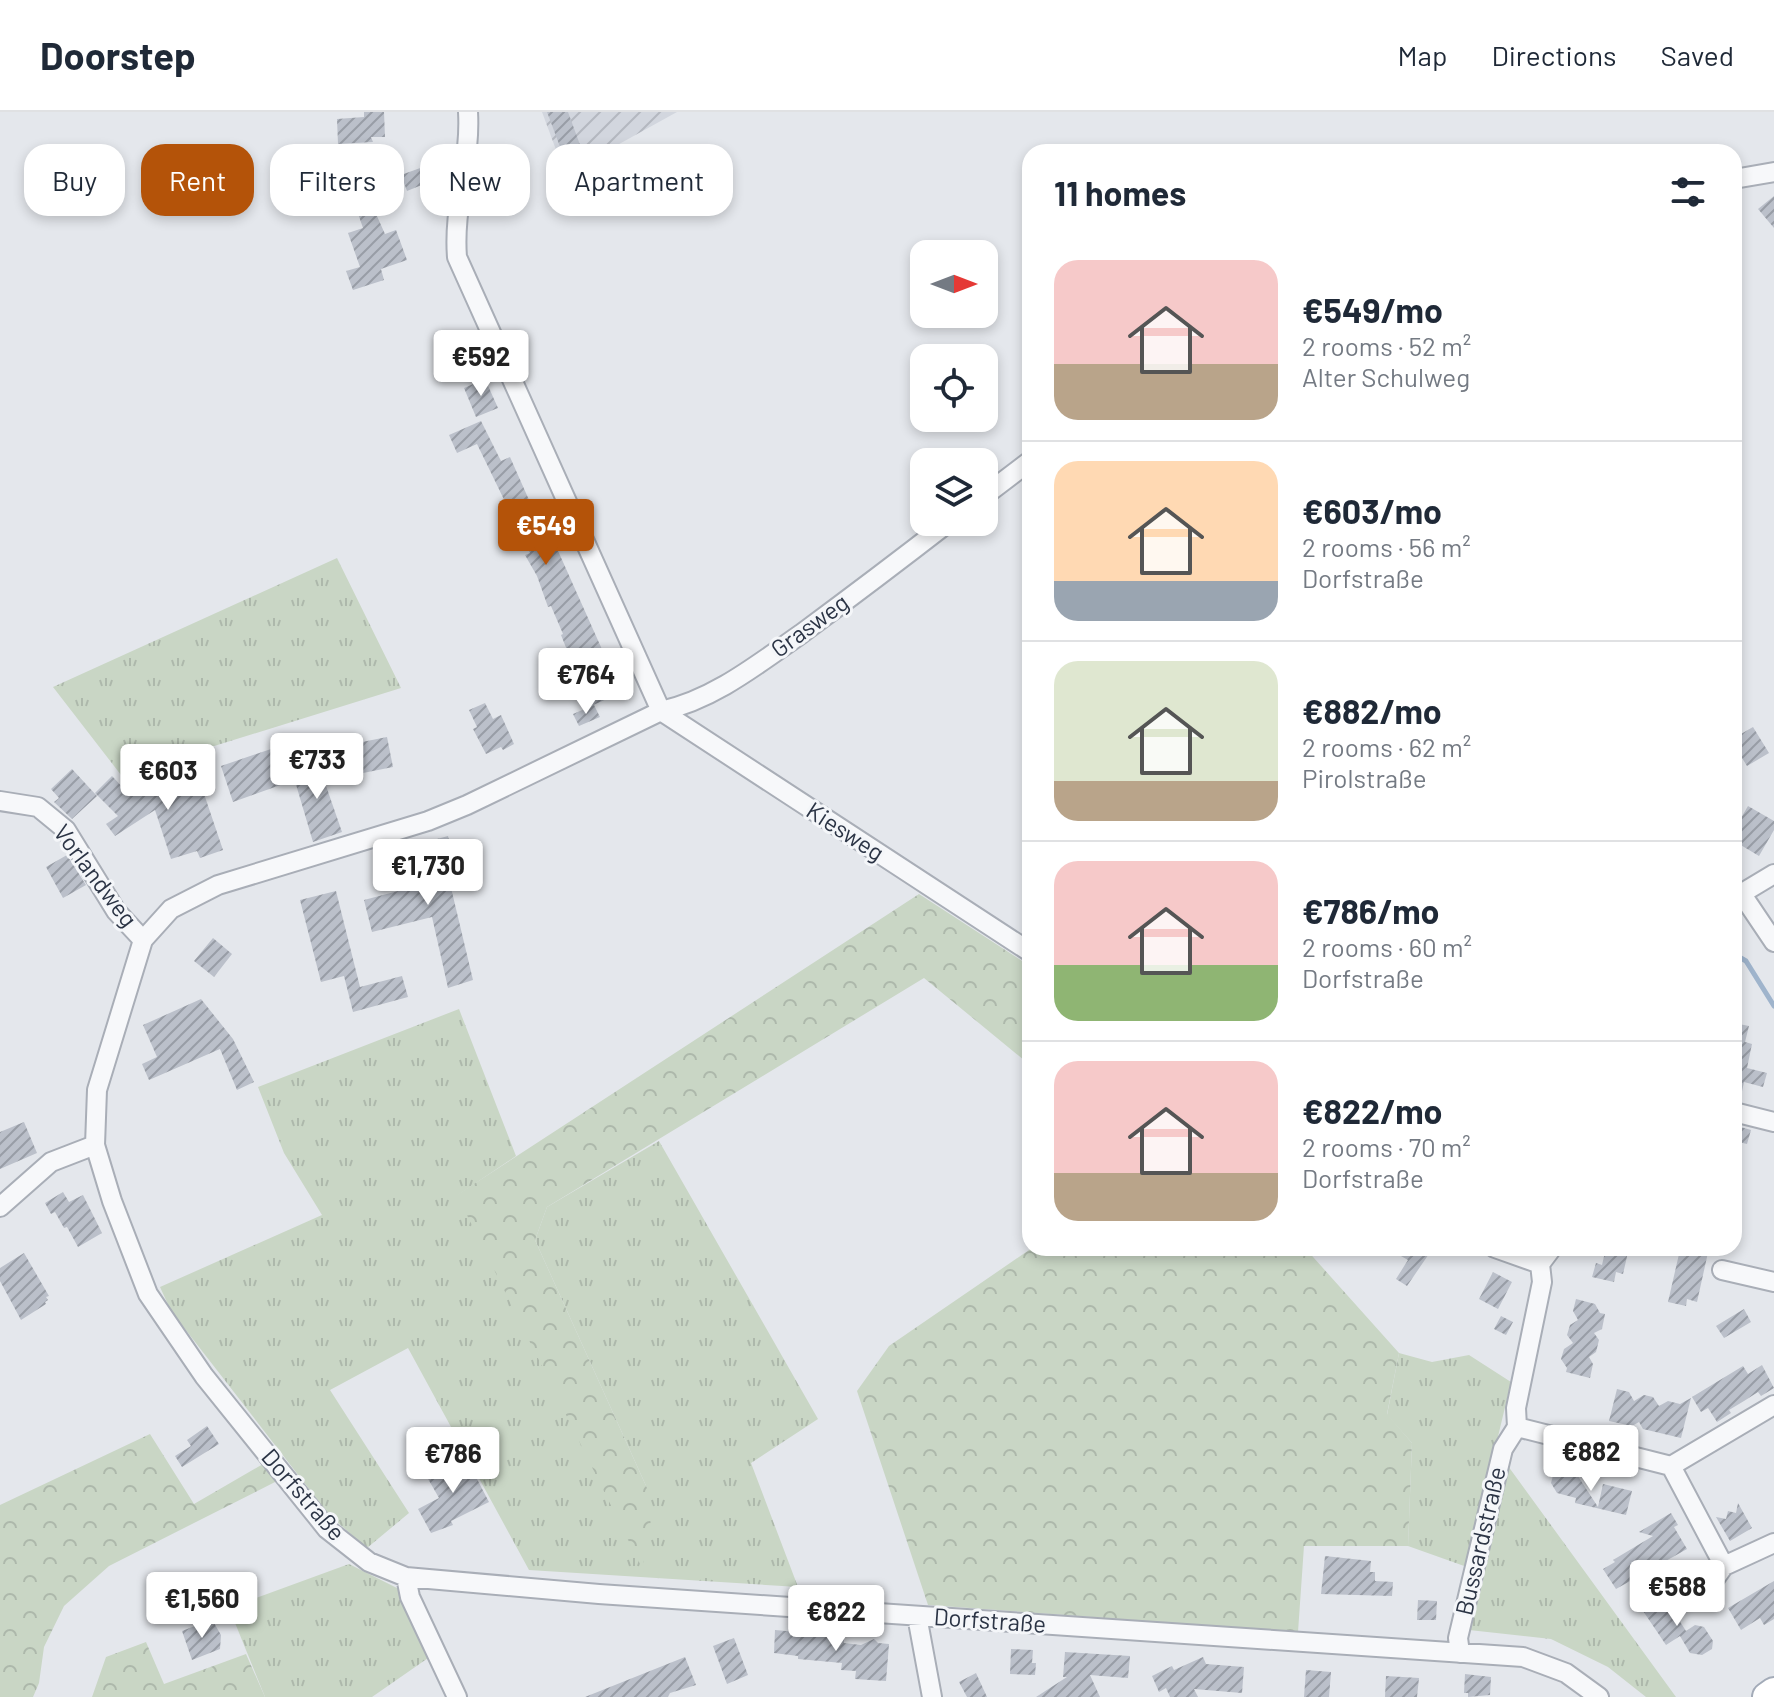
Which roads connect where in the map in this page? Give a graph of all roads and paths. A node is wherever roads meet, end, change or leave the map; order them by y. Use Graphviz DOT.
graph roads {
  1 [pos="468,112"];
  2 [pos="1774,172"];
  3 [pos="1742,178"];
  4 [pos="1022,467"];
  5 [pos="998,485"];
  6 [pos="931,536"];
  7 [pos="661,711"];
  8 [pos="0,801"];
  9 [pos="1774,874"];
  10 [pos="1742,894"];
  11 [pos="1742,901"];
  12 [pos="143,940"];
  13 [pos="1774,942"];
  14 [pos="1022,947"];
  15 [pos="1742,1114"];
  16 [pos="1774,1122"];
  17 [pos="95,1145"];
  18 [pos="0,1207"];
  19 [pos="1518,1256"];
  20 [pos="1546,1256"];
  21 [pos="1540,1264"];
  22 [pos="1722,1270"];
  23 [pos="1774,1282"];
  24 [pos="1774,1405"];
  25 [pos="1517,1427"];
  26 [pos="1671,1466"];
  27 [pos="1774,1543"];
  28 [pos="1724,1566"];
  29 [pos="406,1577"];
  30 [pos="1702,1597"];
  31 [pos="917,1616"];
  32 [pos="1460,1653"];
  33 [pos="1774,1692"];
  34 [pos="457,1697"];
  35 [pos="932,1697"];
  36 [pos="1599,1697"];
  37 [pos="1767,1697"];
  1 -- 7 [label="street"];
  2 -- 3 [label="street"];
  4 -- 5 [label="street"];
  6 -- 7 [label="street, Grasweg"];
  7 -- 12 [label="street, Dorfstraße"];
  7 -- 14 [label="street, Kiesweg"];
  8 -- 12 [label="street, Vorlandweg"];
  9 -- 10 [label="street"];
  11 -- 13 [label="street"];
  12 -- 17 [label="street, Dorfstraße"];
  15 -- 16 [label="street"];
  17 -- 18 [label="street"];
  17 -- 29 [label="street, Dorfstraße"];
  19 -- 21 [label="street"];
  20 -- 21 [label="street"];
  21 -- 25 [label="street, Bussardstraße"];
  22 -- 23 [label="street"];
  24 -- 26 [label="street"];
  25 -- 26 [label="street"];
  25 -- 32 [label="street, Bussardstraße"];
  26 -- 28 [label="street"];
  27 -- 28 [label="street"];
  28 -- 30 [label="street"];
  29 -- 31 [label="street, Dorfstraße"];
  29 -- 34 [label="street"];
  31 -- 32 [label="street, Dorfstraße"];
  31 -- 35 [label="street"];
  32 -- 36 [label="street, Dorfstraße"];
  33 -- 37 [label="main road"];
}
